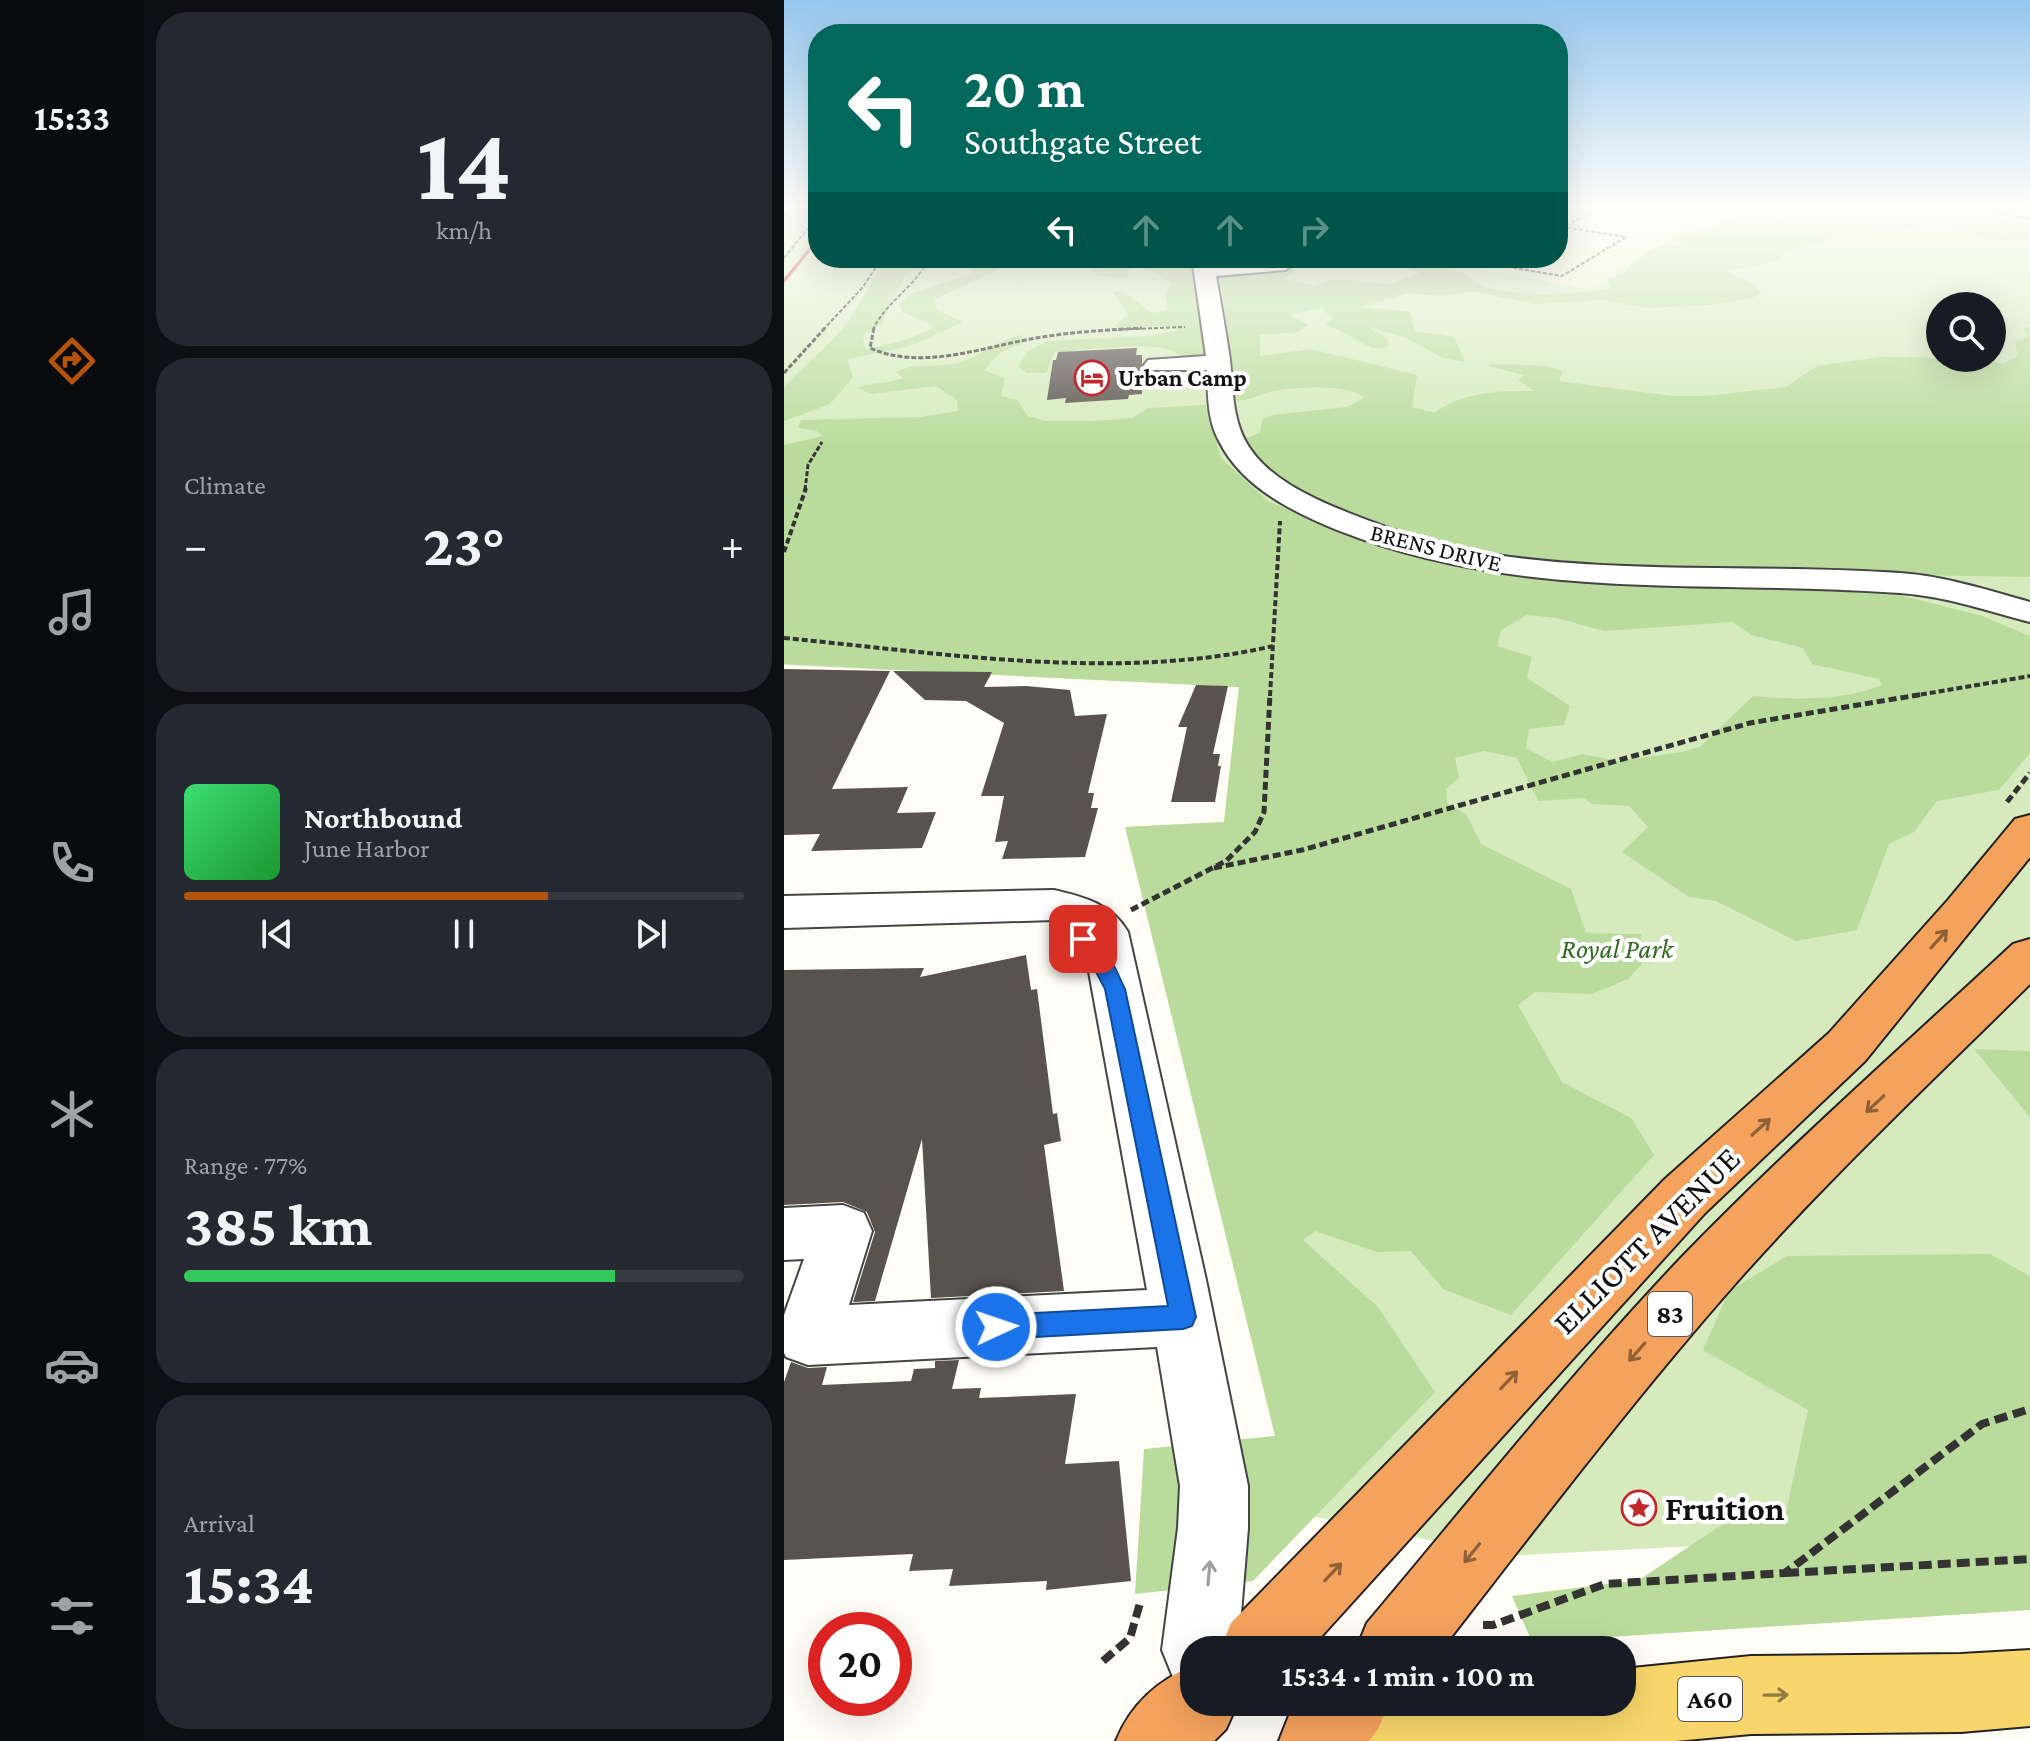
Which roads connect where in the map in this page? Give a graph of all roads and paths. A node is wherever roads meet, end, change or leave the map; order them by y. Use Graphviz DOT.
graph roads {
  1 [pos="863,286"];
  2 [pos="909,286"];
  3 [pos="1206,286"];
  4 [pos="1185,327"];
  5 [pos="1218,362"];
  6 [pos="1156,365"];
  7 [pos="784,373"];
  8 [pos="822,442"];
  9 [pos="1281,512"];
  10 [pos="784,552"];
  11 [pos="1862,582"];
  12 [pos="2030,583"];
  13 [pos="2024,621"];
  14 [pos="784,638"];
  15 [pos="1273,646"];
  16 [pos="2030,676"];
  17 [pos="2030,828"];
  18 [pos="1214,868"];
  19 [pos="784,912"];
  20 [pos="784,933"];
  21 [pos="1092,934"];
  22 [pos="2030,956"];
  23 [pos="784,1234"];
  24 [pos="1183,1317"];
  25 [pos="2030,1409"];
  26 [pos="2030,1559"];
  27 [pos="1785,1573"];
  28 [pos="1140,1603"];
  29 [pos="1493,1625"];
  30 [pos="1197,1636"];
  31 [pos="1271,1636"];
  32 [pos="1405,1636"];
  33 [pos="1103,1661"];
  34 [pos="2030,1688"];
  35 [pos="1339,1716"];
  36 [pos="1318,1741"];
  37 [pos="1394,1741"];
  1 -- 7 [label="path"];
  2 -- 4 [label="path"];
  3 -- 5 [label="street, BRENS DRIVE"];
  5 -- 6 [label="street"];
  5 -- 11 [label="street, BRENS DRIVE"];
  8 -- 10 [label="path"];
  9 -- 15 [label="path"];
  11 -- 12 [label="street"];
  11 -- 13 [label="street, BRENS DRIVE"];
  14 -- 15 [label="path"];
  15 -- 18 [label="path"];
  16 -- 18 [label="path"];
  31 -- 17 [label="highway, ELLIOTT AVENUE / 83, one-way"];
  18 -- 21 [label="path"];
  19 -- 21 [label="street"];
  20 -- 21 [label="street"];
  21 -- 24 [label="street"];
  22 -- 32 [label="highway, 83, one-way"];
  23 -- 24 [label="street"];
  30 -- 24 [label="street, one-way"];
  25 -- 27 [label="path"];
  26 -- 27 [label="path"];
  27 -- 29 [label="path"];
  28 -- 33 [label="path"];
  37 -- 34 [label="main road, A60, one-way"];
  35 -- 36 [label="highway"];
}
